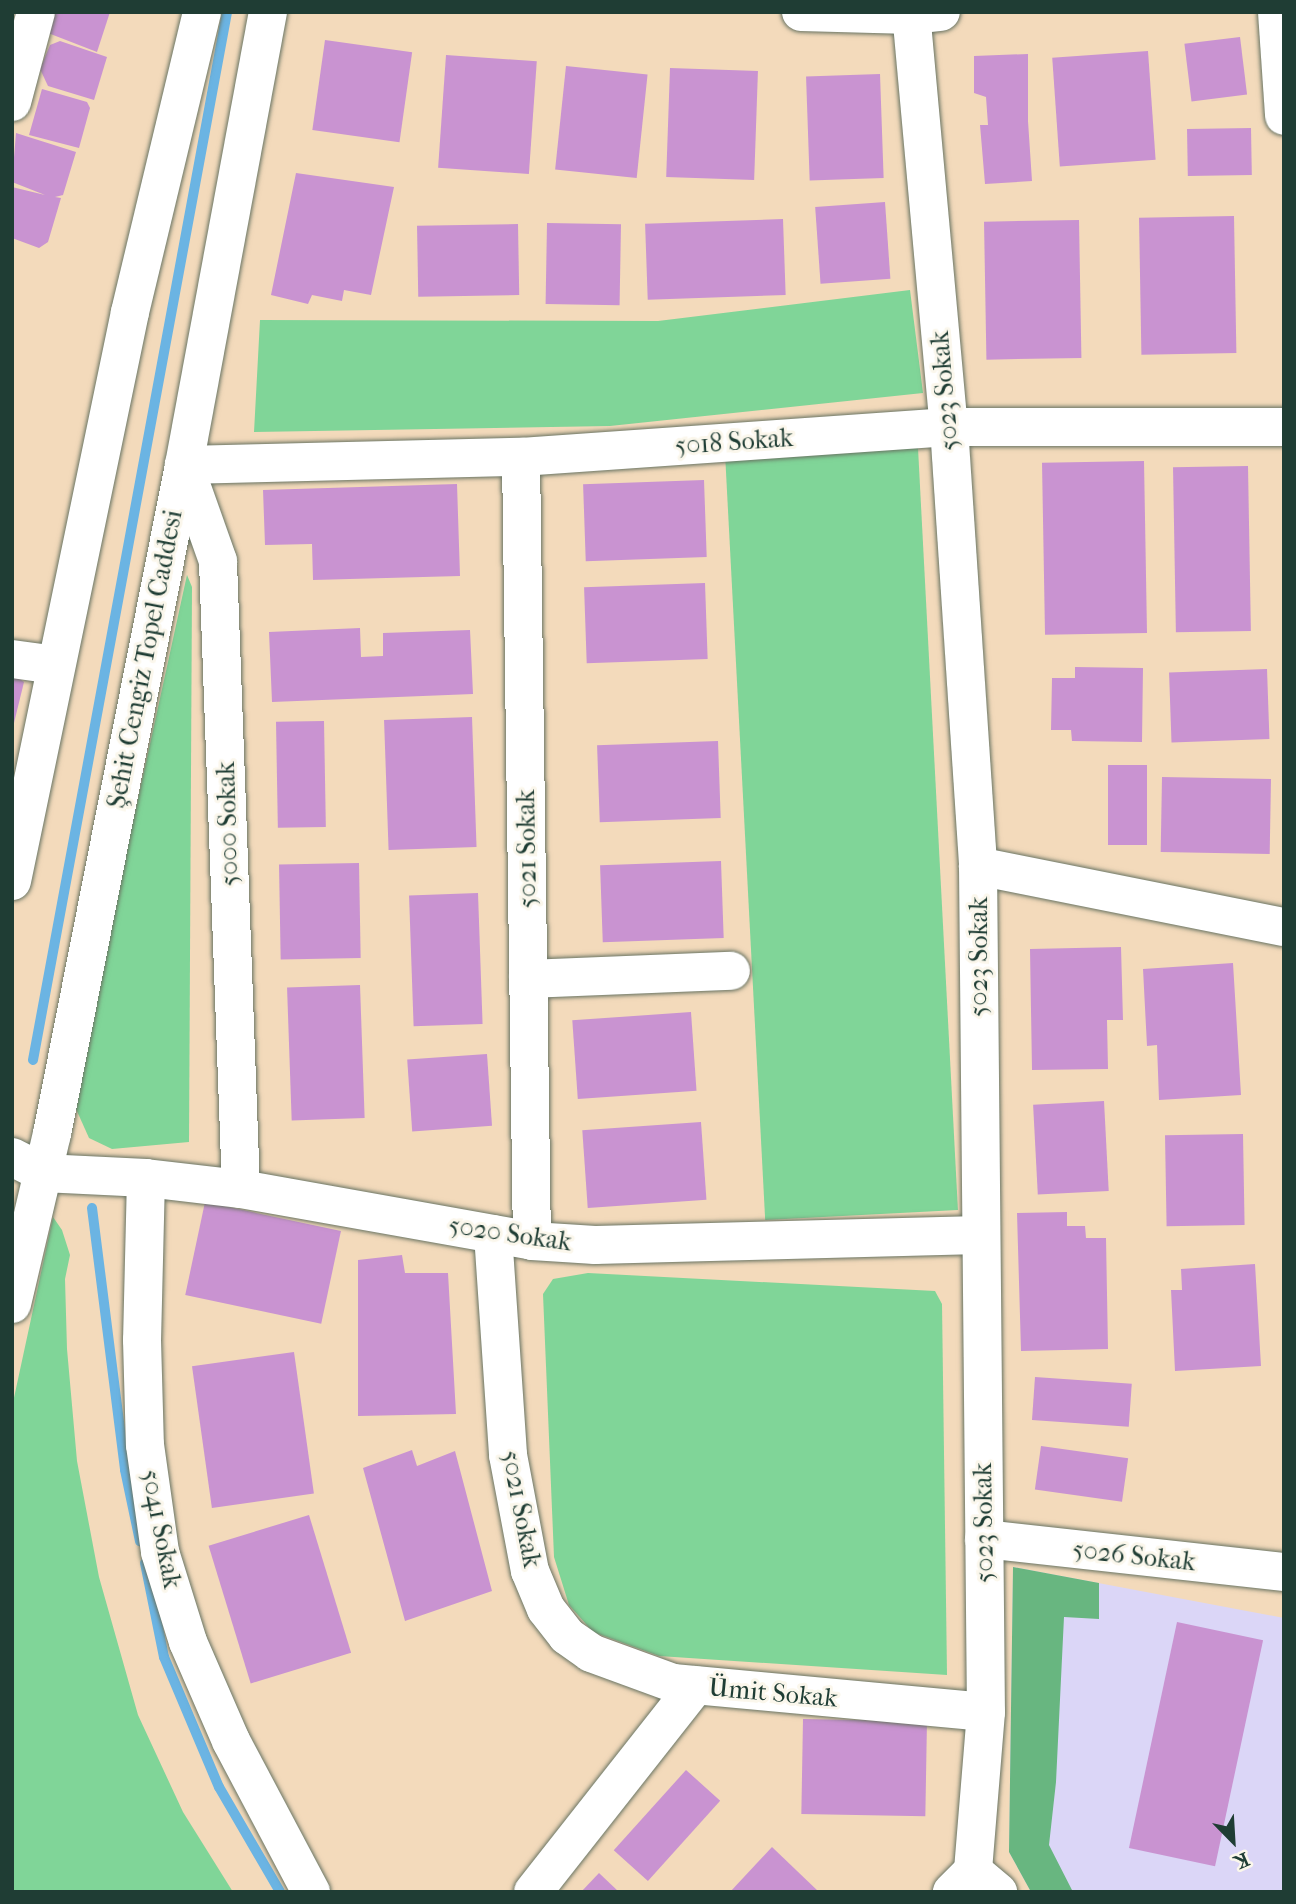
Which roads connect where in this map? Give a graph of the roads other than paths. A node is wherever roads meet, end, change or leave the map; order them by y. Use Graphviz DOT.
graph roads {
  1 [pos="36,12"];
  2 [pos="201,12"];
  3 [pos="268,12"];
  4 [pos="801,12"];
  5 [pos="1277,12"];
  6 [pos="921,13"];
  7 [pos="12,102"];
  8 [pos="1284,116"];
  9 [pos="948,426"];
  10 [pos="1284,427"];
  11 [pos="521,457"];
  12 [pos="184,465"];
  13 [pos="12,659"];
  14 [pos="55,664"];
  15 [pos="978,866"];
  16 [pos="12,881"];
  17 [pos="1284,927"];
  18 [pos="731,971"];
  19 [pos="528,979"];
  20 [pos="28,1165"];
  21 [pos="146,1178"];
  22 [pos="241,1189"];
  23 [pos="493,1234"];
  24 [pos="980,1235"];
  25 [pos="532,1241"];
  26 [pos="12,1304"];
  27 [pos="984,1539"];
  28 [pos="1284,1572"];
  29 [pos="696,1685"];
  30 [pos="986,1712"];
  31 [pos="974,1885"];
  32 [pos="311,1892"];
  33 [pos="533,1892"];
  1 -- 7 [label="street"];
  2 -- 14 [label="street"];
  3 -- 12 [label="street, Şehit Cengiz Topel Caddesi"];
  4 -- 6 [label="street"];
  5 -- 8 [label="street"];
  6 -- 9 [label="street, 5023 Sokak"];
  9 -- 10 [label="street, 5018 Sokak"];
  9 -- 11 [label="street, 5018 Sokak"];
  9 -- 15 [label="street, 5023 Sokak"];
  11 -- 12 [label="street, 5018 Sokak"];
  11 -- 19 [label="street, 5021 Sokak"];
  12 -- 20 [label="street, Şehit Cengiz Topel Caddesi"];
  12 -- 22 [label="street, 5000 Sokak"];
  13 -- 14 [label="street"];
  14 -- 16 [label="street"];
  15 -- 17 [label="street"];
  15 -- 24 [label="street, 5023 Sokak"];
  18 -- 19 [label="street"];
  19 -- 25 [label="street, 5021 Sokak"];
  20 -- 21 [label="street, 5020 Sokak"];
  20 -- 26 [label="street, Şehit Cengiz Topel Caddesi"];
  21 -- 22 [label="street, 5020 Sokak"];
  21 -- 32 [label="street, 5041 Sokak"];
  22 -- 23 [label="street, 5020 Sokak"];
  23 -- 25 [label="street, 5020 Sokak"];
  23 -- 29 [label="street, 5021 Sokak"];
  24 -- 25 [label="street, 5020 Sokak"];
  24 -- 27 [label="street, 5023 Sokak"];
  27 -- 28 [label="street, 5026 Sokak"];
  27 -- 30 [label="street, 5023 Sokak"];
  29 -- 30 [label="street, Ümit Sokak"];
  29 -- 33 [label="street, Ümit Sokak"];
  30 -- 31 [label="street, 5023 Sokak"];
}
